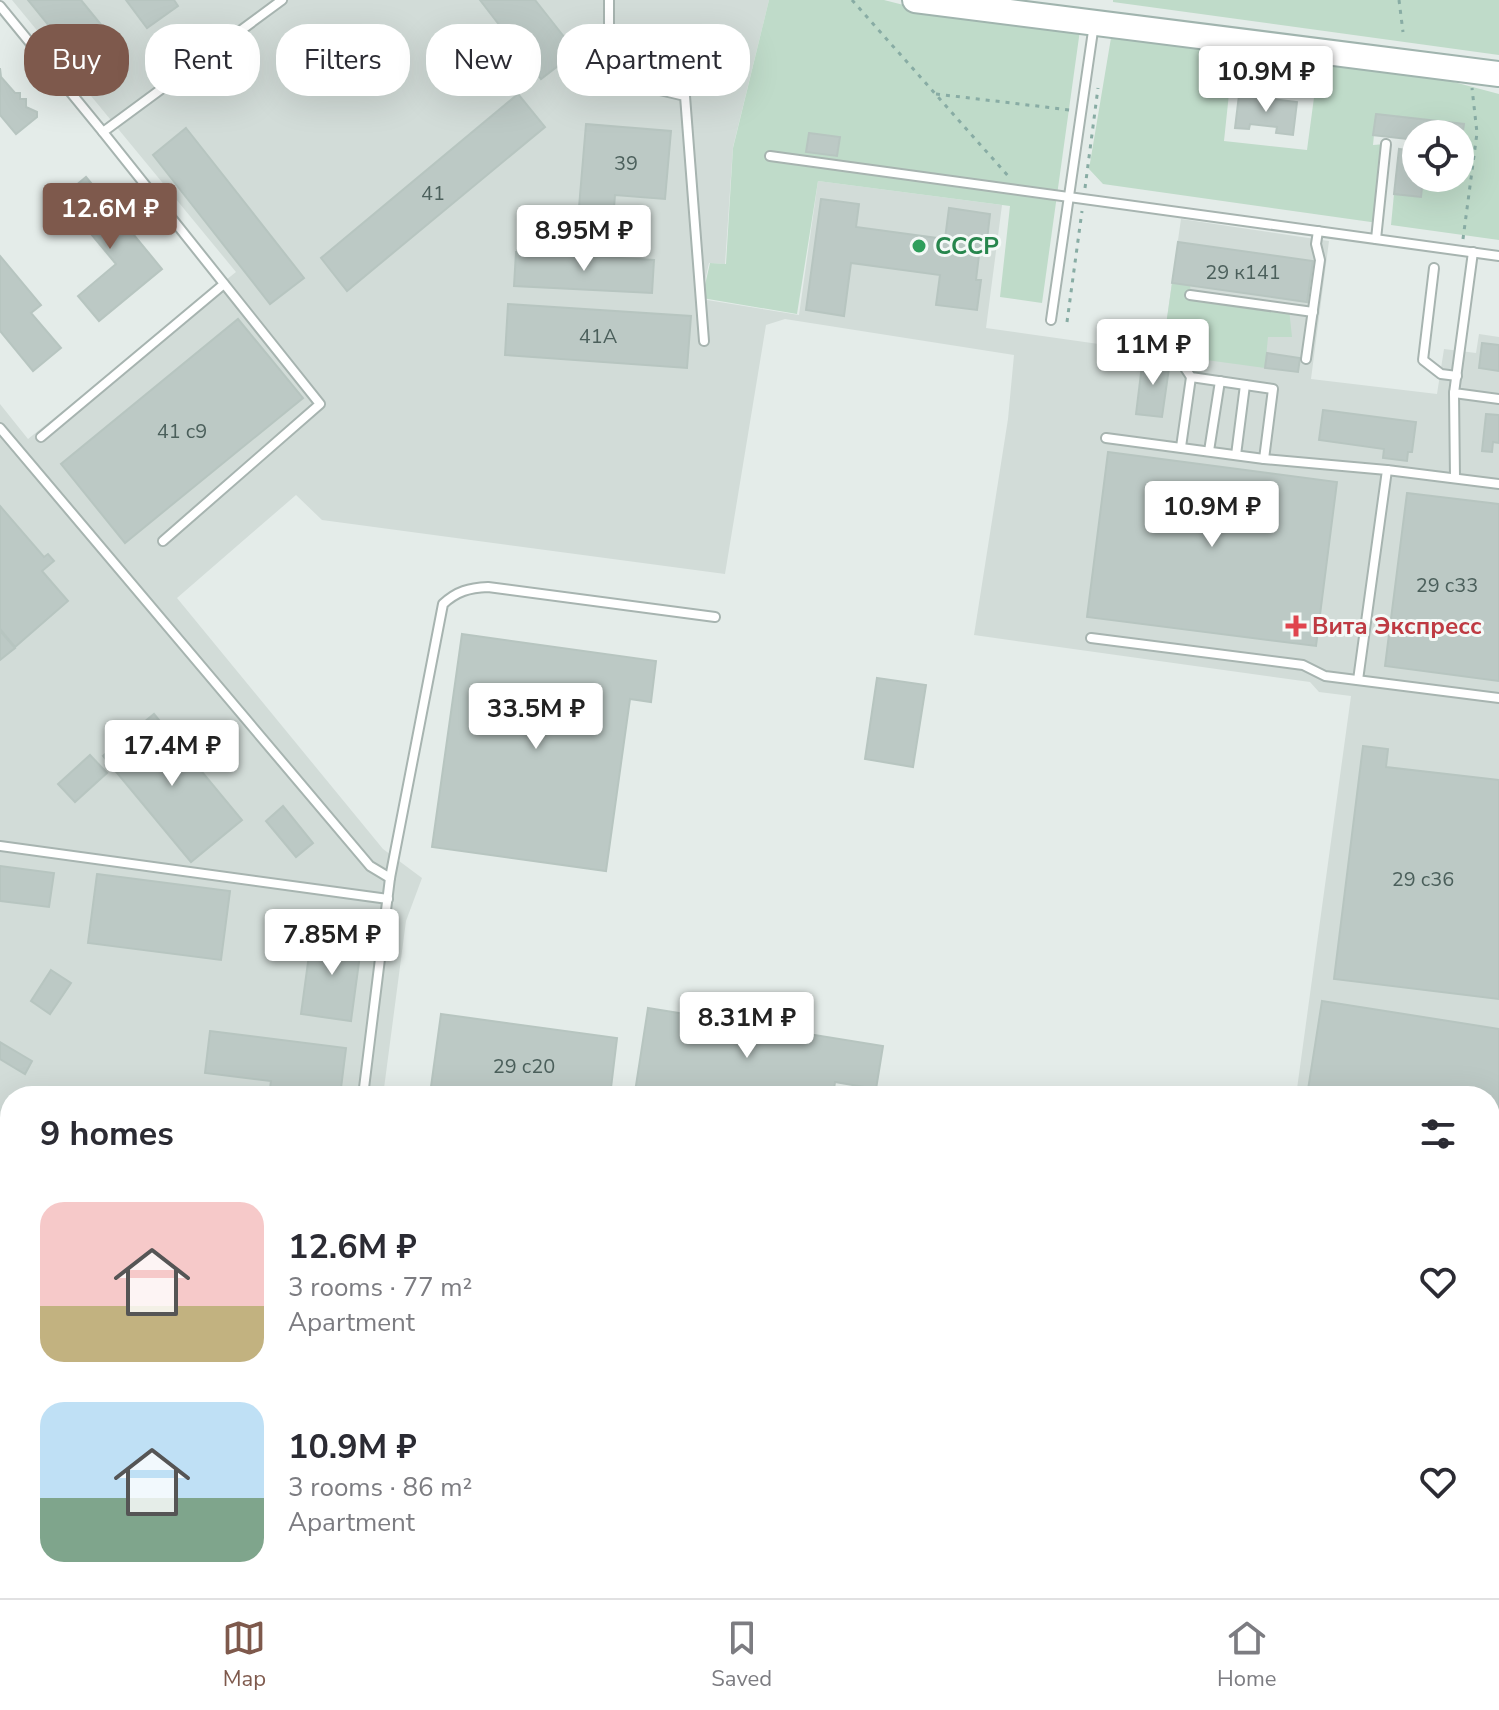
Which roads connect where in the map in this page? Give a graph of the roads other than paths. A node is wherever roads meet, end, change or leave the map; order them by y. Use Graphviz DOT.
graph roads {
  1 [pos="282,0"];
  2 [pos="609,0"];
  3 [pos="915,0"];
  4 [pos="0,6"];
  5 [pos="1095,10"];
  6 [pos="1499,74"];
  7 [pos="103,132"];
  8 [pos="1386,144"];
  9 [pos="770,156"];
  10 [pos="1070,196"];
  11 [pos="1318,231"];
  12 [pos="1376,239"];
  13 [pos="1473,252"];
  14 [pos="1499,256"];
  15 [pos="1434,268"];
  16 [pos="224,284"];
  17 [pos="1190,295"];
  18 [pos="1313,312"];
  19 [pos="1051,320"];
  20 [pos="1150,334"];
  21 [pos="704,341"];
  22 [pos="1306,359"];
  23 [pos="1457,376"];
  24 [pos="1191,377"];
  25 [pos="1220,381"];
  26 [pos="1245,385"];
  27 [pos="1454,393"];
  28 [pos="1499,399"];
  29 [pos="0,428"];
  30 [pos="41,437"];
  31 [pos="1106,438"];
  32 [pos="1181,447"];
  33 [pos="1209,451"];
  34 [pos="1236,455"];
  35 [pos="1264,459"];
  36 [pos="1387,470"];
  37 [pos="1455,478"];
  38 [pos="1499,484"];
  39 [pos="163,541"];
  40 [pos="715,617"];
  41 [pos="1091,638"];
  42 [pos="1358,680"];
  43 [pos="1499,698"];
  44 [pos="0,846"];
  45 [pos="390,878"];
  46 [pos="388,899"];
  47 [pos="364,1086"];
  1 -- 7 [label="lane"];
  2 -- 21 [label="lane"];
  3 -- 5 [label="street"];
  4 -- 7 [label="lane"];
  5 -- 6 [label="street"];
  5 -- 10 [label="lane"];
  7 -- 16 [label="lane"];
  8 -- 12 [label="lane"];
  9 -- 10 [label="lane"];
  10 -- 11 [label="lane"];
  10 -- 19 [label="lane"];
  11 -- 12 [label="lane"];
  11 -- 18 [label="lane"];
  12 -- 13 [label="lane"];
  13 -- 14 [label="lane"];
  13 -- 23 [label="lane"];
  15 -- 23 [label="lane"];
  16 -- 30 [label="lane"];
  16 -- 39 [label="lane"];
  17 -- 18 [label="lane"];
  18 -- 22 [label="lane"];
  20 -- 24 [label="lane"];
  23 -- 27 [label="lane"];
  24 -- 25 [label="lane"];
  24 -- 32 [label="lane"];
  25 -- 26 [label="lane"];
  25 -- 33 [label="lane"];
  26 -- 34 [label="lane"];
  26 -- 35 [label="lane"];
  27 -- 28 [label="lane"];
  27 -- 37 [label="lane"];
  29 -- 45 [label="lane"];
  31 -- 32 [label="lane"];
  32 -- 33 [label="lane"];
  33 -- 34 [label="lane"];
  34 -- 35 [label="lane"];
  35 -- 36 [label="lane"];
  36 -- 37 [label="lane"];
  36 -- 42 [label="lane"];
  37 -- 38 [label="lane"];
  40 -- 45 [label="lane"];
  41 -- 42 [label="lane"];
  42 -- 43 [label="lane"];
  44 -- 46 [label="lane"];
  45 -- 46 [label="lane"];
  46 -- 47 [label="lane"];
}
